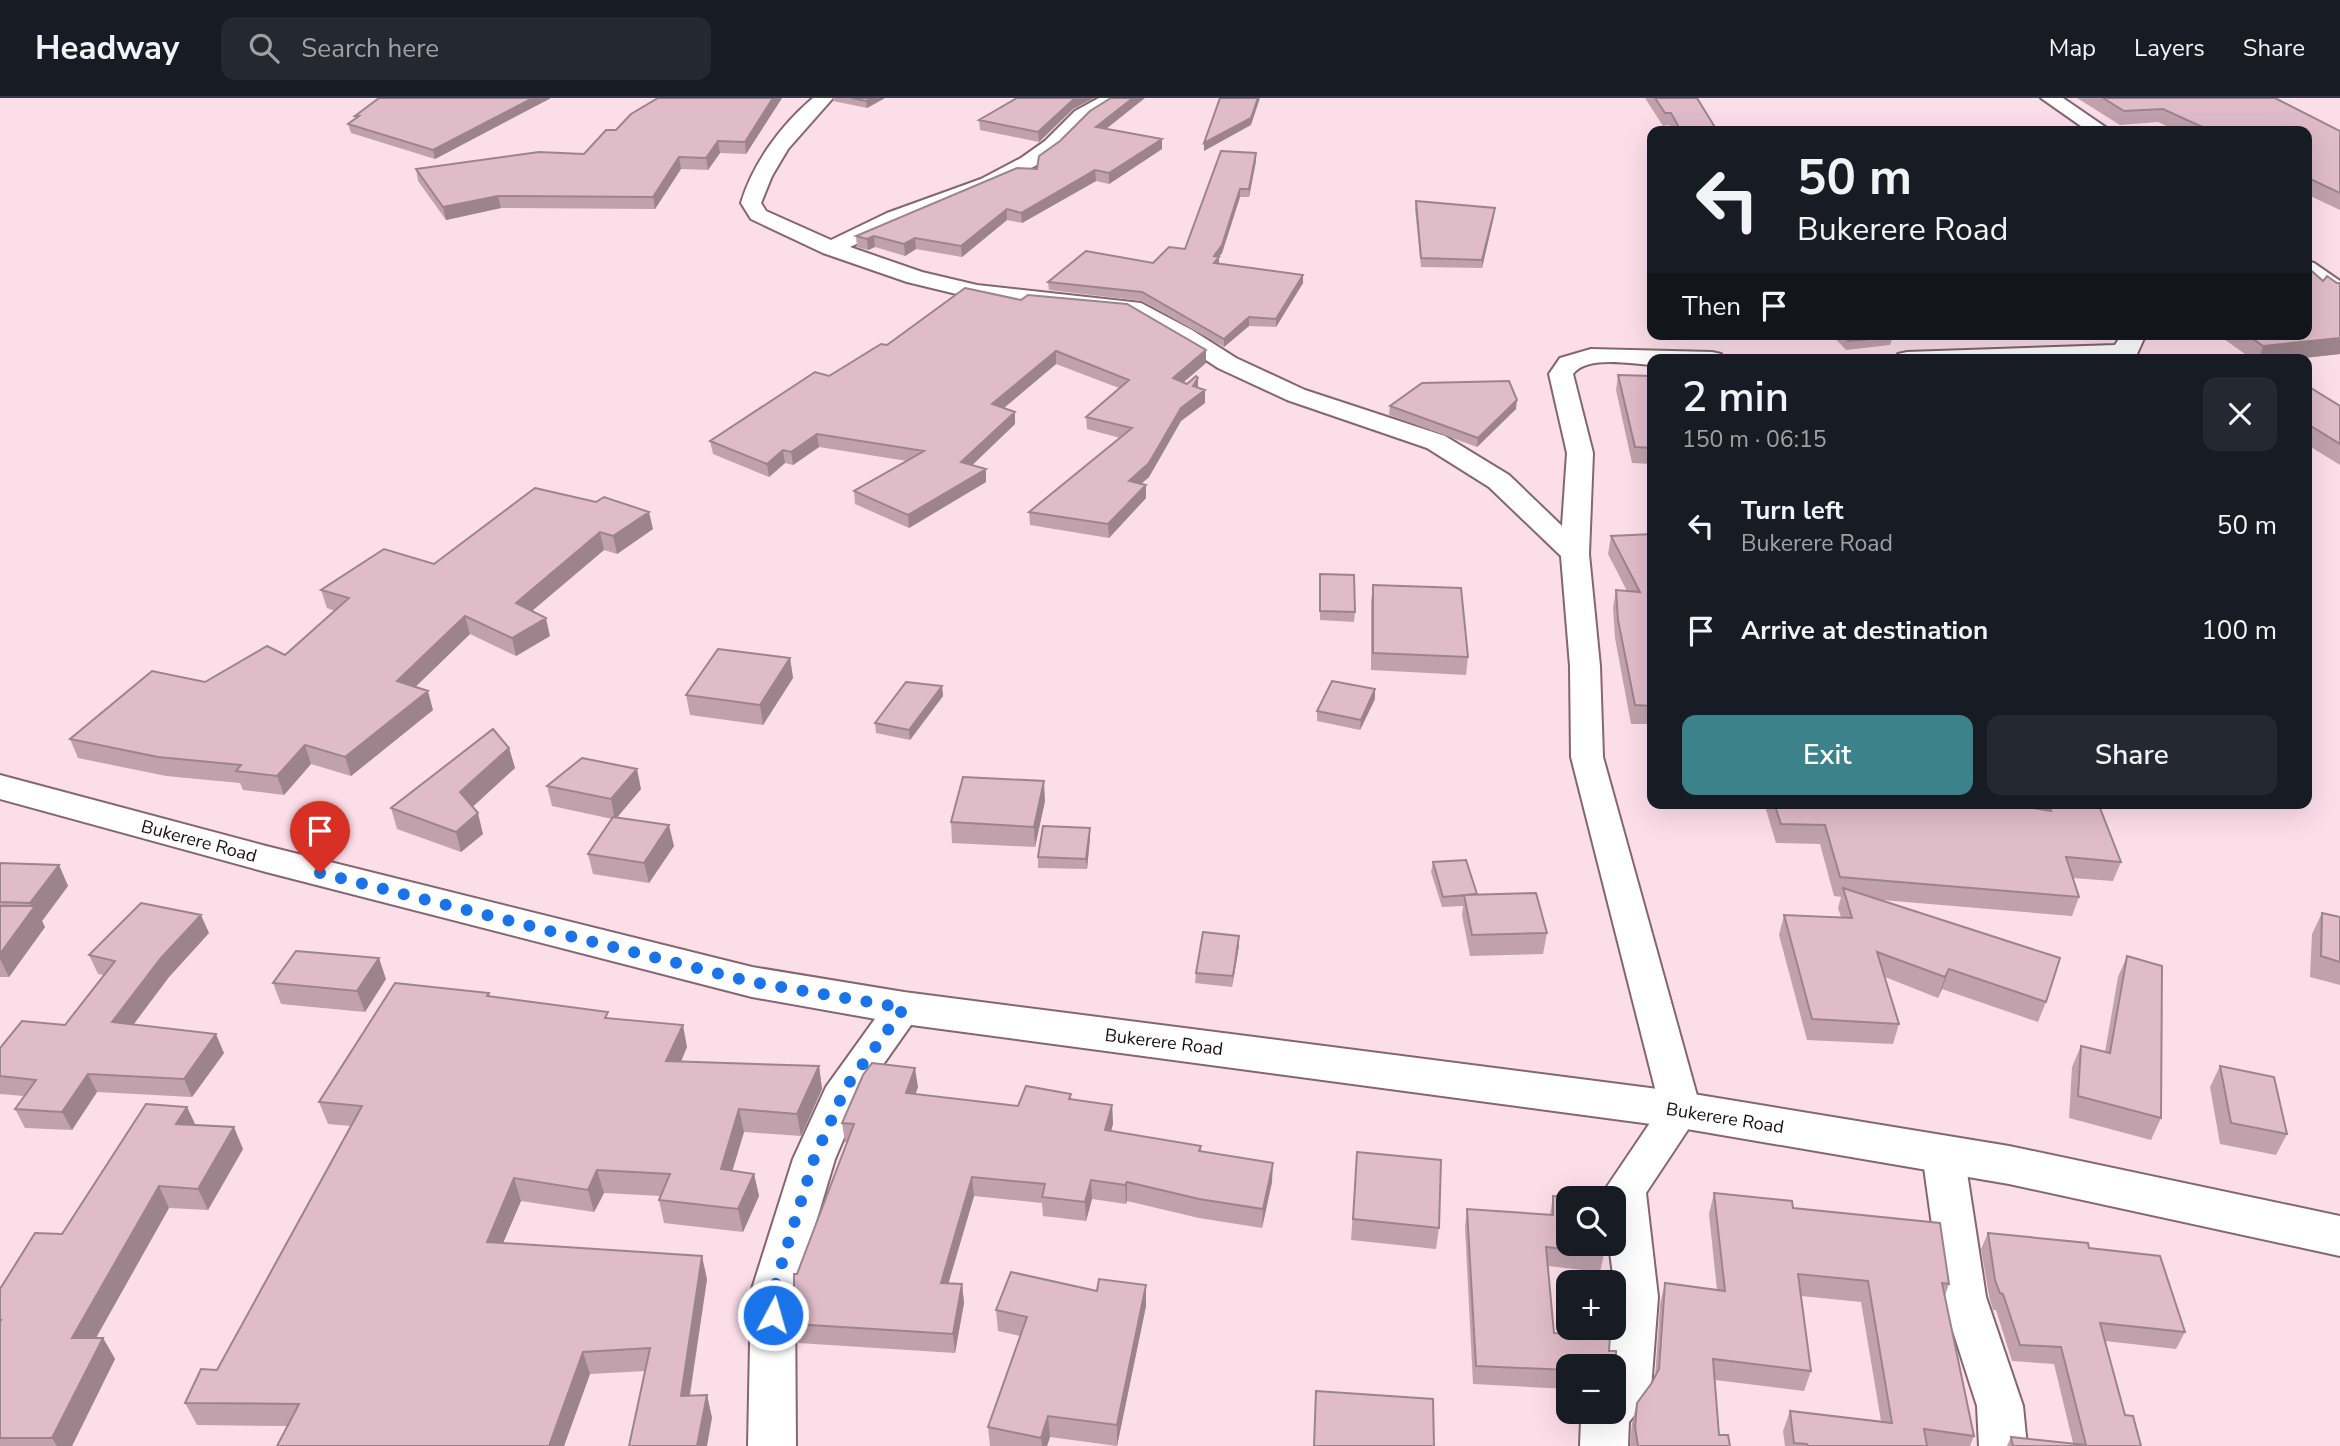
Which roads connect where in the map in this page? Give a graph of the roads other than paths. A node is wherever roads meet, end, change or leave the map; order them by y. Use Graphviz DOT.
graph roads {
  1 [pos="824,98"];
  2 [pos="1113,98"];
  3 [pos="2050,98"];
  4 [pos="2094,126"];
  5 [pos="831,248"];
  6 [pos="2312,272"];
  7 [pos="2340,291"];
  8 [pos="2312,294"];
  9 [pos="2132,340"];
  10 [pos="2056,354"];
  11 [pos="1647,357"];
  12 [pos="1575,554"];
  13 [pos="0,787"];
  14 [pos="904,1008"];
  15 [pos="1681,1110"];
  16 [pos="1943,1153"];
  17 [pos="2340,1236"];
  18 [pos="1626,1392"];
  19 [pos="1605,1424"];
  20 [pos="772,1446"];
  21 [pos="1604,1446"];
  22 [pos="2003,1446"];
  1 -- 5 [label="street"];
  2 -- 5 [label="street"];
  3 -- 4 [label="street"];
  5 -- 12 [label="street"];
  6 -- 7 [label="street"];
  7 -- 8 [label="street"];
  9 -- 10 [label="street"];
  11 -- 12 [label="street"];
  12 -- 15 [label="street"];
  13 -- 14 [label="street, Bukerere Road"];
  14 -- 15 [label="street, Bukerere Road"];
  14 -- 20 [label="street"];
  15 -- 16 [label="street, Bukerere Road"];
  15 -- 18 [label="street"];
  16 -- 17 [label="street, Bukerere Road"];
  16 -- 22 [label="street"];
  19 -- 21 [label="street"];
}
